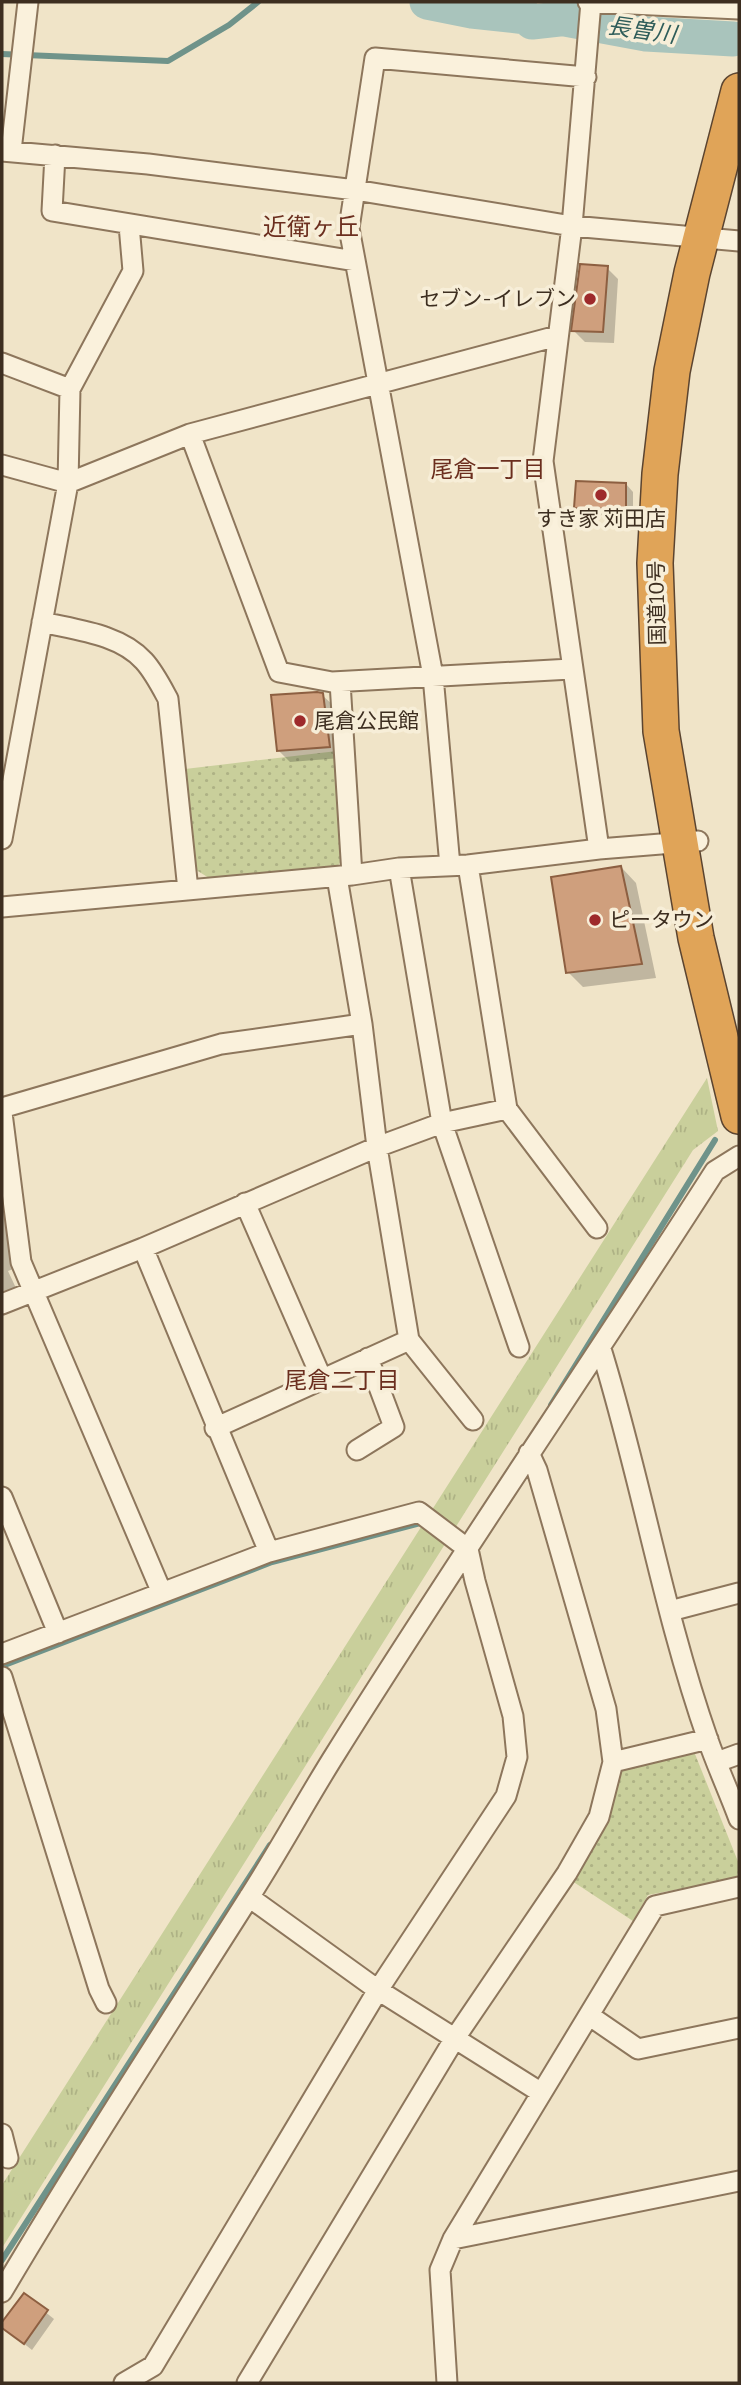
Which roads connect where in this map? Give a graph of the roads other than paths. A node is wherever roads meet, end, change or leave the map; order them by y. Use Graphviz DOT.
graph roads {
  1 [pos="28,2"];
  2 [pos="590,2"];
  3 [pos="739,9"];
  4 [pos="586,77"];
  5 [pos="739,91"];
  6 [pos="6,151"];
  7 [pos="55,155"];
  8 [pos="739,178"];
  9 [pos="355,190"];
  10 [pos="129,225"];
  11 [pos="572,226"];
  12 [pos="721,239"];
  13 [pos="355,261"];
  14 [pos="557,336"];
  15 [pos="2,363"];
  16 [pos="379,384"];
  17 [pos="70,389"];
  18 [pos="190,434"];
  19 [pos="2,465"];
  20 [pos="68,483"];
  21 [pos="42,622"];
  22 [pos="571,669"];
  23 [pos="433,677"];
  24 [pos="340,682"];
  25 [pos="2,839"];
  26 [pos="688,842"];
  27 [pos="599,849"];
  28 [pos="459,865"];
  29 [pos="399,868"];
  30 [pos="344,876"];
  31 [pos="188,890"];
  32 [pos="2,907"];
  33 [pos="739,1021"];
  34 [pos="362,1024"];
  35 [pos="2,1108"];
  36 [pos="507,1109"];
  37 [pos="2,1113"];
  38 [pos="739,1116"];
  39 [pos="442,1123"];
  40 [pos="377,1147"];
  41 [pos="739,1156"];
  42 [pos="245,1203"];
  43 [pos="597,1228"];
  44 [pos="143,1248"];
  45 [pos="34,1291"];
  46 [pos="2,1304"];
  47 [pos="409,1340"];
  48 [pos="519,1346"];
  49 [pos="601,1349"];
  50 [pos="368,1358"];
  51 [pos="322,1379"];
  52 [pos="473,1420"];
  53 [pos="215,1428"];
  54 [pos="357,1450"];
  55 [pos="529,1453"];
  56 [pos="2,1497"];
  57 [pos="468,1549"];
  58 [pos="269,1552"];
  59 [pos="162,1593"];
  60 [pos="739,1594"];
  61 [pos="670,1611"];
  62 [pos="58,1633"];
  63 [pos="2,1654"];
  64 [pos="2,1677"];
  65 [pos="708,1739"];
  66 [pos="739,1754"];
  67 [pos="613,1762"];
  68 [pos="717,1762"];
  69 [pos="739,1819"];
  70 [pos="739,1887"];
  71 [pos="249,1898"];
  72 [pos="378,1990"];
  73 [pos="106,2003"];
  74 [pos="590,2016"];
  75 [pos="739,2028"];
  76 [pos="455,2038"];
  77 [pos="540,2092"];
  78 [pos="2,2134"];
  79 [pos="8,2158"];
  80 [pos="739,2181"];
  81 [pos="453,2239"];
  82 [pos="2,2292"];
  83 [pos="124,2383"];
  84 [pos="247,2383"];
  85 [pos="447,2383"];
  1 -- 6 [label="street"];
  2 -- 3 [label="street"];
  2 -- 4 [label="street"];
  4 -- 9 [label="street"];
  4 -- 11 [label="street"];
  5 -- 12 [label="highway, 国道10号"];
  6 -- 7 [label="street"];
  7 -- 9 [label="street"];
  7 -- 10 [label="street"];
  8 -- 12 [label="highway, 国道10号"];
  9 -- 11 [label="street"];
  9 -- 13 [label="street"];
  10 -- 13 [label="street"];
  10 -- 17 [label="street"];
  11 -- 12 [label="street"];
  11 -- 14 [label="street"];
  12 -- 26 [label="highway, 国道10号"];
  13 -- 16 [label="street"];
  14 -- 16 [label="street"];
  14 -- 22 [label="street"];
  15 -- 17 [label="street"];
  16 -- 18 [label="street"];
  16 -- 23 [label="street"];
  17 -- 20 [label="street"];
  18 -- 20 [label="street"];
  18 -- 24 [label="street"];
  19 -- 20 [label="street"];
  20 -- 21 [label="street"];
  21 -- 25 [label="street"];
  21 -- 31 [label="street"];
  22 -- 23 [label="street"];
  22 -- 27 [label="street"];
  23 -- 24 [label="street"];
  23 -- 28 [label="street"];
  24 -- 30 [label="street"];
  26 -- 27 [label="street"];
  26 -- 33 [label="highway, 国道10号"];
  26 -- 38 [label="highway, 国道10号"];
  27 -- 28 [label="street"];
  28 -- 29 [label="street"];
  28 -- 36 [label="street"];
  29 -- 30 [label="street"];
  29 -- 39 [label="street"];
  30 -- 31 [label="street"];
  30 -- 34 [label="street"];
  31 -- 32 [label="street"];
  34 -- 35 [label="street"];
  34 -- 40 [label="street"];
  36 -- 39 [label="street"];
  36 -- 43 [label="street"];
  37 -- 45 [label="street"];
  39 -- 40 [label="street"];
  39 -- 48 [label="street"];
  40 -- 42 [label="street"];
  40 -- 47 [label="street"];
  41 -- 49 [label="street"];
  42 -- 44 [label="street"];
  42 -- 51 [label="street"];
  44 -- 45 [label="street"];
  44 -- 53 [label="street"];
  45 -- 46 [label="street"];
  45 -- 59 [label="street"];
  47 -- 50 [label="street"];
  47 -- 52 [label="street"];
  49 -- 55 [label="street"];
  49 -- 61 [label="street"];
  50 -- 51 [label="street"];
  50 -- 54 [label="street"];
  51 -- 53 [label="street"];
  53 -- 58 [label="street"];
  55 -- 57 [label="street"];
  55 -- 67 [label="street"];
  56 -- 62 [label="street"];
  57 -- 58 [label="street"];
  57 -- 71 [label="street"];
  57 -- 72 [label="street"];
  58 -- 59 [label="street"];
  59 -- 62 [label="street"];
  60 -- 61 [label="street"];
  61 -- 65 [label="street"];
  62 -- 63 [label="street"];
  64 -- 73 [label="street"];
  65 -- 67 [label="street"];
  65 -- 68 [label="street"];
  66 -- 68 [label="street"];
  67 -- 76 [label="street"];
  68 -- 69 [label="street"];
  70 -- 74 [label="street"];
  71 -- 72 [label="street"];
  71 -- 82 [label="street"];
  72 -- 76 [label="street"];
  72 -- 83 [label="street"];
  74 -- 75 [label="street"];
  74 -- 77 [label="street"];
  76 -- 77 [label="street"];
  76 -- 84 [label="street"];
  77 -- 81 [label="street"];
  78 -- 79 [label="street"];
  80 -- 81 [label="street"];
  81 -- 85 [label="street"];
}
